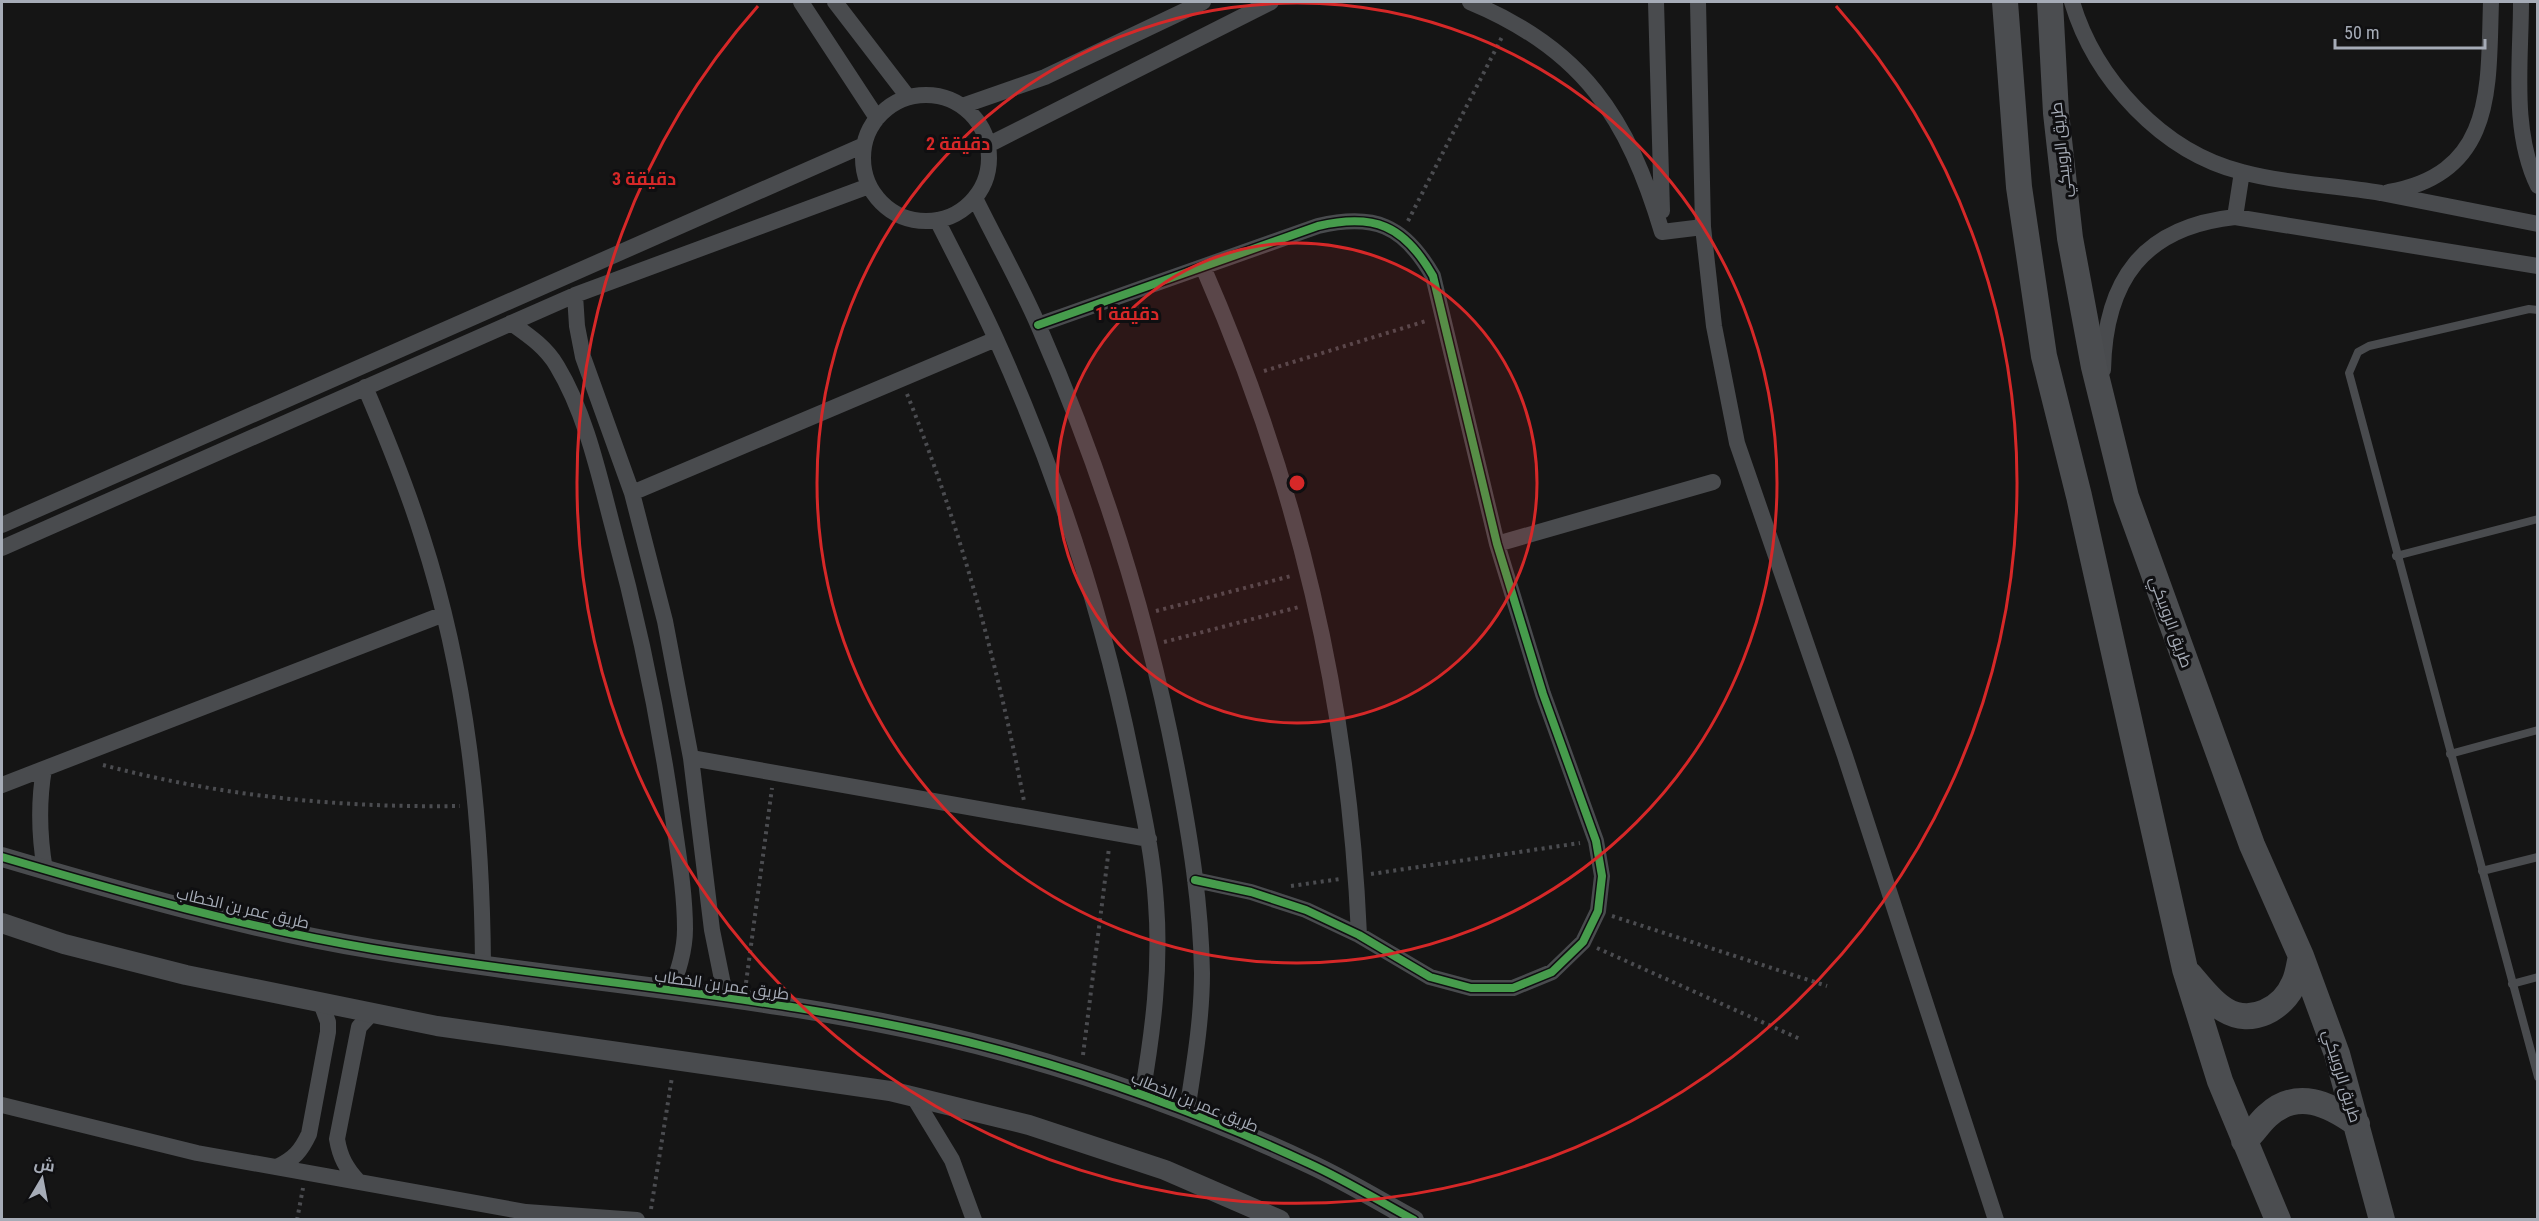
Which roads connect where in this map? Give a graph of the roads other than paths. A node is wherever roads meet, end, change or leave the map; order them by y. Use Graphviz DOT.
graph roads {
  1 [pos="801,2"];
  2 [pos="835,2"];
  3 [pos="1203,2"];
  4 [pos="1271,2"];
  5 [pos="1470,2"];
  6 [pos="1656,2"];
  7 [pos="1698,2"];
  8 [pos="2005,2"];
  9 [pos="2050,2"];
  10 [pos="2072,2"];
  11 [pos="2491,2"];
  12 [pos="2521,2"];
  13 [pos="908,98"];
  14 [pos="962,106"];
  15 [pos="877,118"];
  16 [pos="988,145"];
  17 [pos="864,146"];
  18 [pos="2242,172"];
  19 [pos="869,186"];
  20 [pos="2538,186"];
  21 [pos="2381,193"];
  22 [pos="975,198"];
  23 [pos="2235,217"];
  24 [pos="937,220"];
  25 [pos="2538,224"];
  26 [pos="1703,227"];
  27 [pos="1662,232"];
  28 [pos="2538,266"];
  29 [pos="1203,267"];
  30 [pos="575,295"];
  31 [pos="2538,310"];
  32 [pos="511,323"];
  33 [pos="1038,325"];
  34 [pos="996,339"];
  35 [pos="365,387"];
  36 [pos="2103,406"];
  37 [pos="1713,482"];
  38 [pos="632,494"];
  39 [pos="2538,519"];
  40 [pos="2,525"];
  41 [pos="1497,544"];
  42 [pos="2,548"];
  43 [pos="2396,556"];
  44 [pos="444,614"];
  45 [pos="2538,730"];
  46 [pos="2450,754"];
  47 [pos="691,758"];
  48 [pos="44,769"];
  49 [pos="2,785"];
  50 [pos="1149,839"];
  51 [pos="2,857"];
  52 [pos="2538,857"];
  53 [pos="45,870"];
  54 [pos="2482,871"];
  55 [pos="1195,880"];
  56 [pos="2,923"];
  57 [pos="1359,935"];
  58 [pos="2301,956"];
  59 [pos="483,965"];
  60 [pos="2185,969"];
  61 [pos="2538,977"];
  62 [pos="2512,984"];
  63 [pos="671,991"];
  64 [pos="735,1000"];
  65 [pos="321,1003"];
  66 [pos="372,1013"];
  67 [pos="2538,1077"];
  68 [pos="1142,1095"];
  69 [pos="915,1099"];
  70 [pos="2,1105"];
  71 [pos="1187,1111"];
  72 [pos="2357,1124"];
  73 [pos="2244,1141"];
  74 [pos="277,1167"];
  75 [pos="358,1181"];
  76 [pos="533,1216"];
  77 [pos="637,1220"];
  78 [pos="974,1220"];
  79 [pos="1280,1220"];
  80 [pos="1414,1220"];
  81 [pos="1996,1220"];
  82 [pos="2278,1220"];
  83 [pos="2382,1220"];
  1 -- 15 [label="street"];
  2 -- 13 [label="street"];
  3 -- 14 [label="street"];
  4 -- 16 [label="street"];
  5 -- 27 [label="street"];
  6 -- 27 [label="street"];
  7 -- 26 [label="street"];
  8 -- 60 [label="main road"];
  9 -- 36 [label="main road, طريق الروبيكي"];
  10 -- 18 [label="street"];
  11 -- 21 [label="street"];
  12 -- 20 [label="street"];
  13 -- 14 [label="street"];
  13 -- 15 [label="street"];
  14 -- 16 [label="street"];
  15 -- 17 [label="street"];
  16 -- 22 [label="street"];
  17 -- 19 [label="street"];
  17 -- 40 [label="street"];
  18 -- 21 [label="street"];
  18 -- 23 [label="street"];
  19 -- 24 [label="street"];
  19 -- 30 [label="street"];
  21 -- 25 [label="street"];
  22 -- 24 [label="street"];
  22 -- 33 [label="street"];
  23 -- 28 [label="street"];
  23 -- 36 [label="street"];
  24 -- 34 [label="street"];
  26 -- 27 [label="street"];
  26 -- 81 [label="street"];
  29 -- 33 [label="street"];
  29 -- 41 [label="street"];
  29 -- 57 [label="street"];
  30 -- 32 [label="street"];
  30 -- 38 [label="street"];
  31 -- 43 [label="lane"];
  32 -- 35 [label="street"];
  32 -- 63 [label="street"];
  33 -- 55 [label="street"];
  34 -- 38 [label="street"];
  34 -- 50 [label="street"];
  35 -- 42 [label="street"];
  35 -- 44 [label="street"];
  36 -- 58 [label="main road, طريق الروبيكي"];
  37 -- 41 [label="street"];
  38 -- 47 [label="street"];
  39 -- 43 [label="lane"];
  41 -- 57 [label="street"];
  43 -- 46 [label="lane"];
  44 -- 48 [label="street"];
  44 -- 59 [label="street"];
  45 -- 46 [label="lane"];
  46 -- 54 [label="lane"];
  47 -- 50 [label="street"];
  47 -- 64 [label="street"];
  48 -- 49 [label="street"];
  48 -- 53 [label="street"];
  50 -- 68 [label="street"];
  51 -- 53 [label="street, طريق عمر بن الخطاب"];
  52 -- 54 [label="lane"];
  53 -- 59 [label="street, طريق عمر بن الخطاب"];
  54 -- 62 [label="lane"];
  55 -- 57 [label="street"];
  55 -- 71 [label="street"];
  56 -- 65 [label="street"];
  58 -- 60 [label="main road"];
  58 -- 72 [label="main road, طريق الروبيكي"];
  59 -- 63 [label="street, طريق عمر بن الخطاب"];
  60 -- 73 [label="main road"];
  61 -- 62 [label="lane"];
  62 -- 67 [label="lane"];
  63 -- 64 [label="street, طريق عمر بن الخطاب"];
  64 -- 68 [label="street, طريق عمر بن الخطاب"];
  65 -- 66 [label="street"];
  65 -- 74 [label="street"];
  66 -- 69 [label="street"];
  66 -- 75 [label="street"];
  68 -- 71 [label="street, طريق عمر بن الخطاب"];
  69 -- 78 [label="street"];
  69 -- 79 [label="street"];
  70 -- 74 [label="street"];
  71 -- 80 [label="street, طريق عمر بن الخطاب"];
  72 -- 73 [label="main road"];
  72 -- 83 [label="main road, طريق الروبيكي"];
  73 -- 82 [label="main road"];
  74 -- 75 [label="street"];
  75 -- 76 [label="street"];
  76 -- 77 [label="street"];
}
